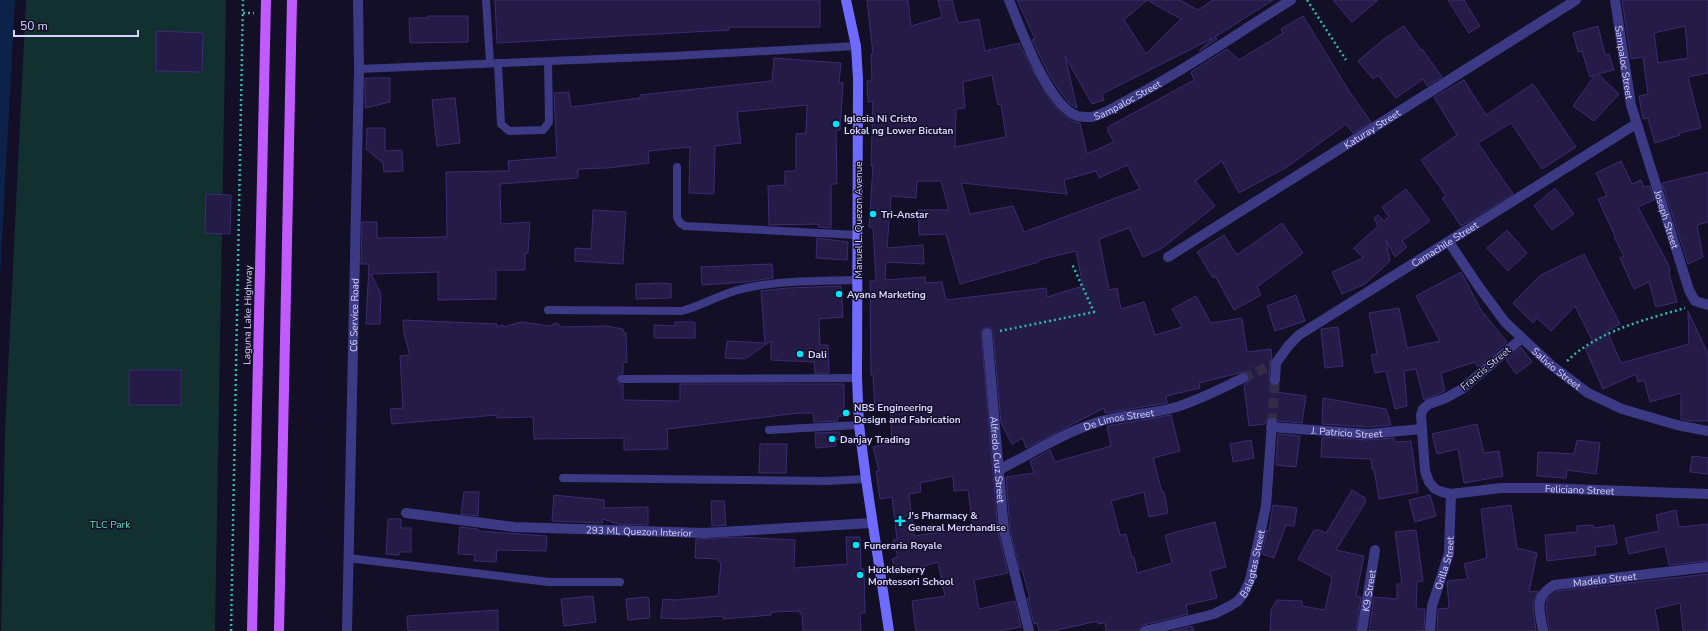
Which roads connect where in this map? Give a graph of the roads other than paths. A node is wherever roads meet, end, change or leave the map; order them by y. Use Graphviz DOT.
graph roads {
  1 [pos="266,0"];
  2 [pos="292,0"];
  3 [pos="358,0"];
  4 [pos="486,0"];
  5 [pos="846,0"];
  6 [pos="1009,0"];
  7 [pos="1291,0"];
  8 [pos="1576,0"];
  9 [pos="1615,0"];
  10 [pos="856,46"];
  11 [pos="548,61"];
  12 [pos="494,63"];
  13 [pos="358,69"];
  14 [pos="1636,124"];
  15 [pos="677,167"];
  16 [pos="858,235"];
  17 [pos="1449,242"];
  18 [pos="1168,257"];
  19 [pos="857,280"];
  20 [pos="1704,304"];
  21 [pos="548,310"];
  22 [pos="987,333"];
  23 [pos="1522,338"];
  24 [pos="857,378"];
  25 [pos="1243,378"];
  26 [pos="622,379"];
  27 [pos="1275,380"];
  28 [pos="859,425"];
  29 [pos="1272,425"];
  30 [pos="1422,429"];
  31 [pos="769,430"];
  32 [pos="1708,431"];
  33 [pos="999,470"];
  34 [pos="563,478"];
  35 [pos="866,479"];
  36 [pos="1451,494"];
  37 [pos="1708,494"];
  38 [pos="406,513"];
  39 [pos="872,523"];
  40 [pos="1375,550"];
  41 [pos="348,558"];
  42 [pos="1708,567"];
  43 [pos="620,582"];
  44 [pos="252,631"];
  45 [pos="279,631"];
  46 [pos="347,631"];
  47 [pos="888,631"];
  48 [pos="1029,631"];
  49 [pos="1145,631"];
  50 [pos="1362,631"];
  51 [pos="1430,631"];
  52 [pos="1543,631"];
  1 -- 44 [label="main road, Laguna Lake Highway"];
  2 -- 45 [label="main road"];
  3 -- 13 [label="street, C6 Service Road"];
  4 -- 12 [label="lane"];
  5 -- 10 [label="main road, Manuel L. Quezon Avenue"];
  6 -- 7 [label="street, Sampaloc Street"];
  8 -- 18 [label="street, Katuray Street"];
  9 -- 14 [label="street, Sampaloc Street"];
  10 -- 11 [label="lane"];
  10 -- 16 [label="main road, Manuel L. Quezon Avenue"];
  11 -- 12 [label="lane"];
  11 -- 12 [label="lane"];
  12 -- 13 [label="lane"];
  13 -- 41 [label="street, C6 Service Road"];
  14 -- 17 [label="street, Camachile Street"];
  14 -- 20 [label="street, Joseph Street"];
  15 -- 16 [label="lane"];
  16 -- 19 [label="main road, Manuel L. Quezon Avenue"];
  17 -- 23 [label="street, Salivio Street"];
  17 -- 27 [label="street, Camachile Street"];
  19 -- 21 [label="lane"];
  19 -- 24 [label="main road, Manuel L. Quezon Avenue"];
  22 -- 33 [label="street, Alfredo Cruz Street"];
  23 -- 30 [label="street, Francis Street"];
  23 -- 32 [label="street, Salivio Street"];
  24 -- 26 [label="lane"];
  24 -- 28 [label="main road, Manuel L. Quezon Avenue"];
  25 -- 33 [label="street, De Limos Street"];
  28 -- 31 [label="lane"];
  28 -- 35 [label="main road, Manuel L. Quezon Avenue"];
  29 -- 30 [label="street, J. Patricio Street"];
  29 -- 49 [label="street, Balagtas Street"];
  30 -- 36 [label="street"];
  33 -- 48 [label="street, Alfredo Cruz Street"];
  34 -- 35 [label="lane"];
  35 -- 39 [label="main road, Manuel L. Quezon Avenue"];
  36 -- 37 [label="street, Feliciano Street"];
  36 -- 51 [label="street, Orilla Street"];
  38 -- 39 [label="street, 293 ML Quezon Interior"];
  39 -- 47 [label="main road, Manuel L. Quezon Avenue"];
  40 -- 50 [label="street, K9 Street"];
  41 -- 43 [label="lane"];
  41 -- 46 [label="street, C6 Service Road"];
  42 -- 52 [label="street, Madelo Street"];
}
